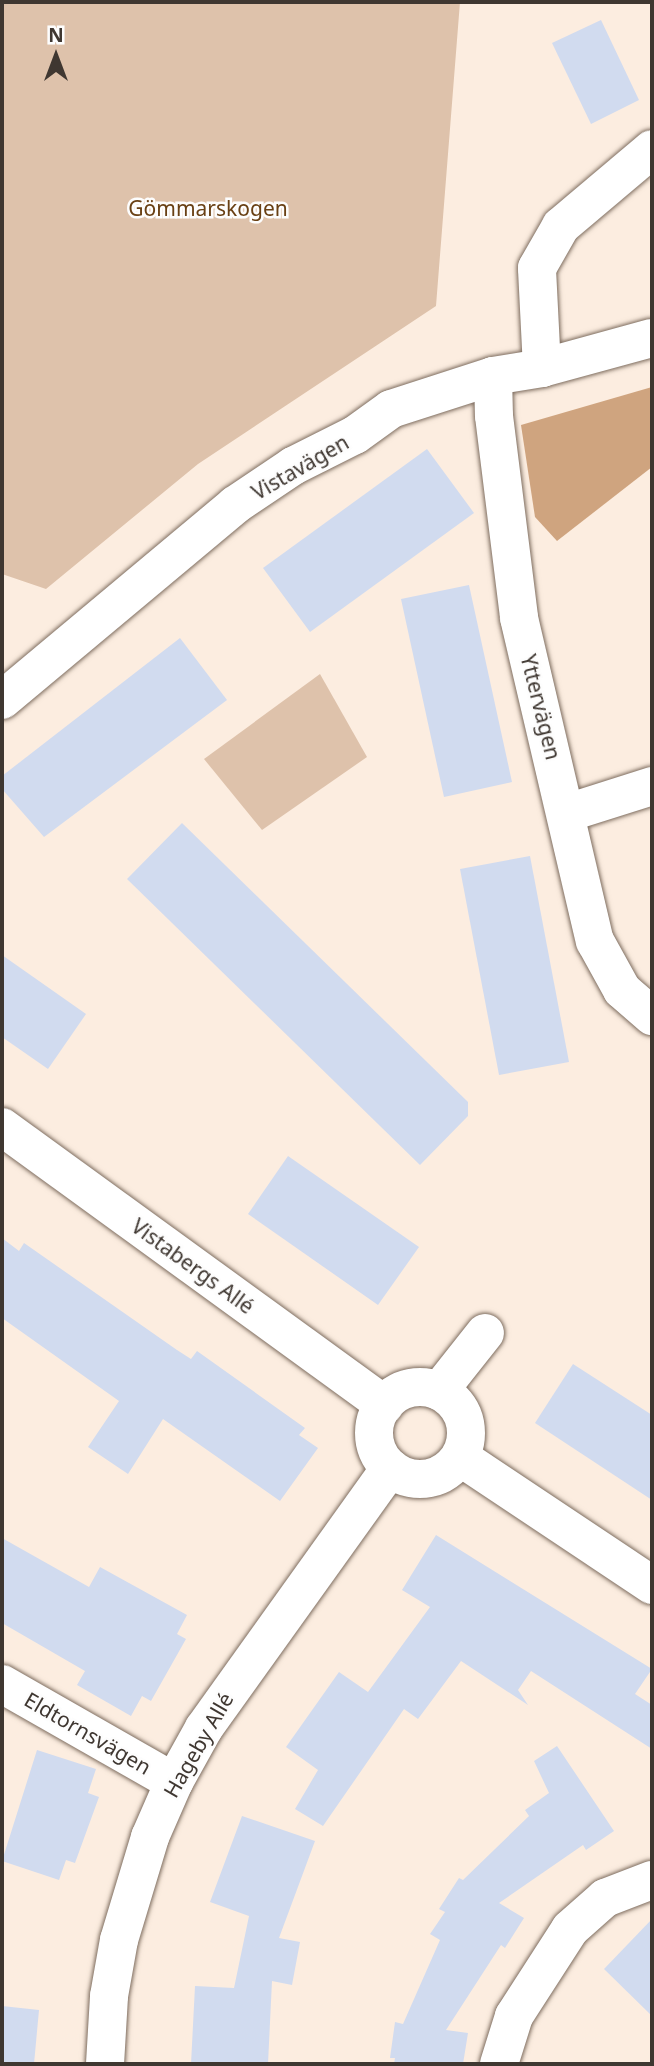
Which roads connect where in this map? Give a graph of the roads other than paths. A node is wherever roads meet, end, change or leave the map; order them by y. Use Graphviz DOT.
graph roads {
  1 [pos="652,149"];
  2 [pos="652,338"];
  3 [pos="542,368"];
  4 [pos="493,376"];
  5 [pos="2,700"];
  6 [pos="652,786"];
  7 [pos="568,813"];
  8 [pos="652,1016"];
  9 [pos="2,1127"];
  10 [pos="485,1333"];
  11 [pos="439,1391"];
  12 [pos="385,1405"];
  13 [pos="460,1457"];
  14 [pos="390,1468"];
  15 [pos="652,1585"];
  16 [pos="2,1684"];
  17 [pos="174,1782"];
  18 [pos="652,1880"];
  19 [pos="105,2064"];
  20 [pos="499,2064"];
  1 -- 3 [label="street"];
  2 -- 3 [label="street, Vistavägen"];
  3 -- 4 [label="street, Vistavägen"];
  4 -- 5 [label="street, Vistavägen"];
  4 -- 7 [label="street, Yttervägen"];
  6 -- 7 [label="street"];
  7 -- 8 [label="street, Yttervägen"];
  9 -- 12 [label="street, Vistabergs Allé"];
  10 -- 11 [label="street"];
  11 -- 12 [label="street"];
  11 -- 13 [label="street"];
  12 -- 14 [label="street"];
  13 -- 14 [label="street"];
  13 -- 15 [label="street"];
  14 -- 17 [label="street, Hageby Allé"];
  16 -- 17 [label="street, Eldtornsvägen"];
  17 -- 19 [label="street, Hageby Allé"];
  18 -- 20 [label="street"];
}
